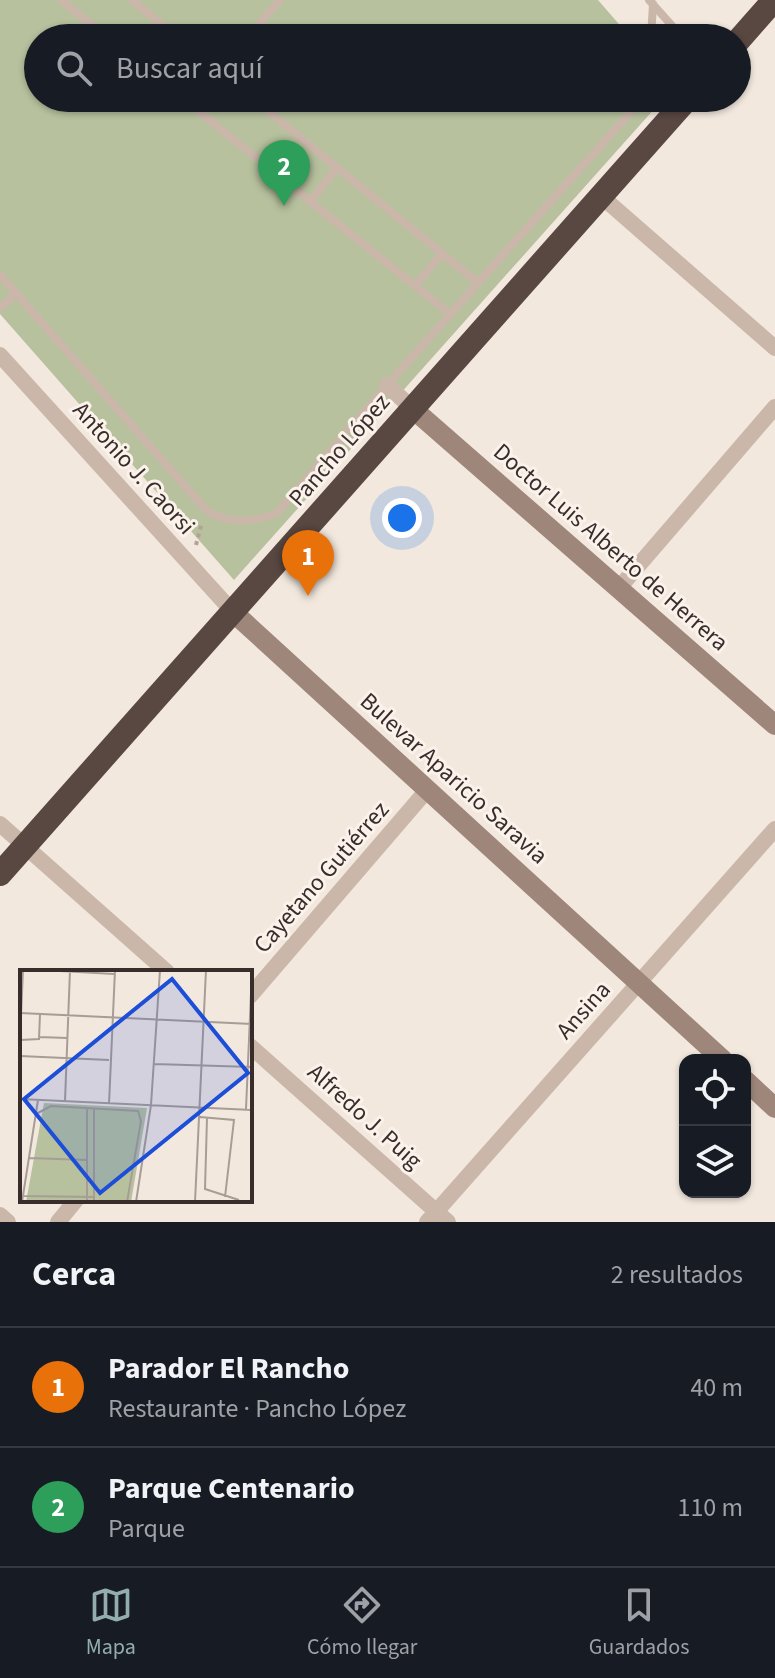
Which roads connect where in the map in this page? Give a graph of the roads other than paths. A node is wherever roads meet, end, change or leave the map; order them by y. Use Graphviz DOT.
graph roads {
  1 [pos="61,0"];
  2 [pos="132,0"];
  3 [pos="280,0"];
  4 [pos="774,0"];
  5 [pos="651,2"];
  6 [pos="91,24"];
  7 [pos="161,24"];
  8 [pos="259,24"];
  9 [pos="651,24"];
  10 [pos="671,24"];
  11 [pos="751,26"];
  12 [pos="199,112"];
  13 [pos="269,112"];
  14 [pos="631,112"];
  15 [pos="676,112"];
  16 [pos="337,167"];
  17 [pos="601,196"];
  18 [pos="310,202"];
  19 [pos="442,253"];
  20 [pos="0,275"];
  21 [pos="478,283"];
  22 [pos="415,286"];
  23 [pos="16,294"];
  24 [pos="0,308"];
  25 [pos="450,314"];
  26 [pos="775,348"];
  27 [pos="0,355"];
  28 [pos="387,385"];
  29 [pos="775,407"];
  30 [pos="413,409"];
  31 [pos="619,588"];
  32 [pos="233,612"];
  33 [pos="775,725"];
  34 [pos="428,789"];
  35 [pos="0,824"];
  36 [pos="775,829"];
  37 [pos="25,846"];
  38 [pos="0,874"];
  39 [pos="165,970"];
  40 [pos="639,982"];
  41 [pos="252,994"];
  42 [pos="252,1048"];
  43 [pos="717,1054"];
  44 [pos="751,1086"];
  45 [pos="775,1108"];
  46 [pos="74,1202"];
  47 [pos="0,1215"];
  48 [pos="437,1218"];
  49 [pos="8,1222"];
  50 [pos="58,1222"];
  1 -- 6 [label="lane"];
  2 -- 7 [label="lane"];
  3 -- 8 [label="lane"];
  4 -- 11 [label="highway"];
  5 -- 9 [label="lane"];
  5 -- 10 [label="lane"];
  12 -- 18 [label="lane"];
  13 -- 16 [label="lane"];
  14 -- 21 [label="lane"];
  15 -- 17 [label="highway, Pancho López"];
  16 -- 18 [label="lane"];
  16 -- 19 [label="lane"];
  17 -- 26 [label="street"];
  17 -- 30 [label="highway, Pancho López"];
  18 -- 22 [label="lane"];
  19 -- 21 [label="lane"];
  19 -- 22 [label="lane"];
  20 -- 23 [label="lane"];
  21 -- 25 [label="lane"];
  22 -- 25 [label="lane"];
  23 -- 24 [label="lane"];
  23 -- 28 [label="lane"];
  25 -- 28 [label="lane"];
  27 -- 32 [label="street, Antonio J. Caorsi"];
  28 -- 30 [label="street"];
  29 -- 31 [label="street"];
  30 -- 31 [label="street, Doctor Luis Alberto de Herrera"];
  30 -- 32 [label="highway, Pancho López"];
  31 -- 33 [label="street, Doctor Luis Alberto de Herrera"];
  32 -- 34 [label="street, Bulevar Aparicio Saravia"];
  32 -- 37 [label="highway, Pancho López"];
  34 -- 40 [label="street, Bulevar Aparicio Saravia"];
  34 -- 41 [label="street, Cayetano Gutiérrez"];
  35 -- 37 [label="street"];
  36 -- 40 [label="street, Ansina"];
  37 -- 38 [label="highway, Pancho López"];
  37 -- 39 [label="street"];
  40 -- 43 [label="street, Bulevar Aparicio Saravia"];
  40 -- 48 [label="street, Ansina"];
  42 -- 48 [label="street, Alfredo J. Puig"];
  44 -- 45 [label="street"];
  46 -- 50 [label="street"];
  47 -- 49 [label="street"];
}
